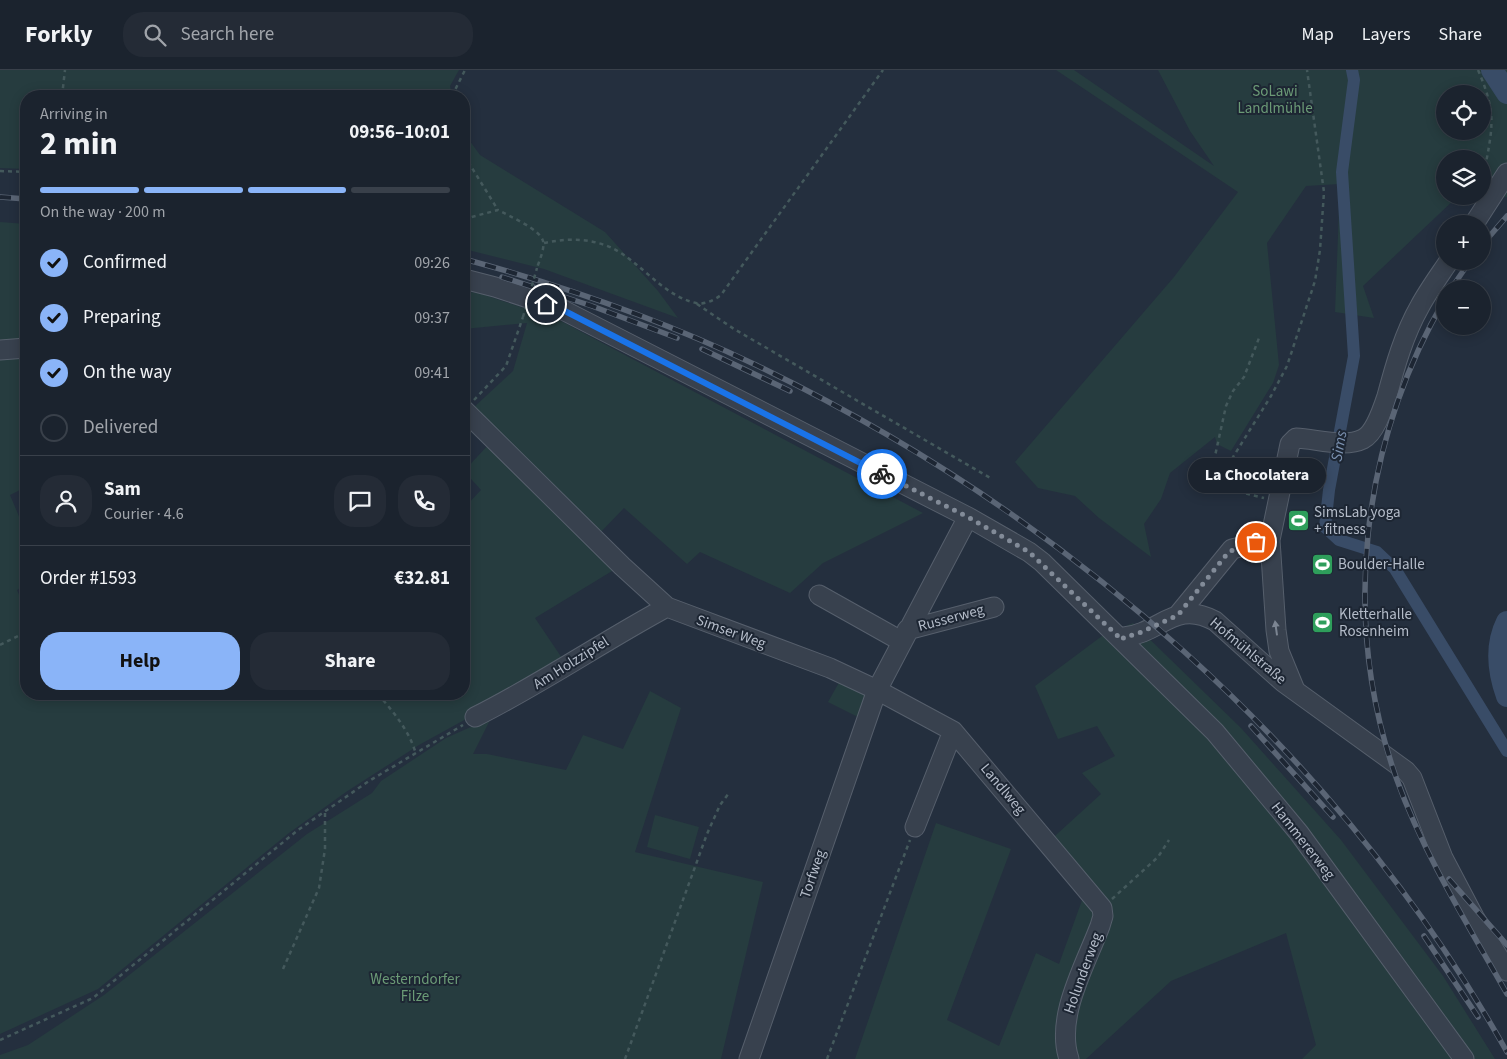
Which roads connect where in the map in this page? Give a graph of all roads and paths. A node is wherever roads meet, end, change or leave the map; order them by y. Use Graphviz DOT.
graph roads {
  1 [pos="65,70"];
  2 [pos="465,70"];
  3 [pos="883,70"];
  4 [pos="1307,70"];
  5 [pos="1478,70"];
  6 [pos="63,90"];
  7 [pos="455,90"];
  8 [pos="1488,150"];
  9 [pos="470,165"];
  10 [pos="0,172"];
  11 [pos="20,172"];
  12 [pos="1507,173"];
  13 [pos="498,210"];
  14 [pos="1480,215"];
  15 [pos="470,217"];
  16 [pos="544,243"];
  17 [pos="1443,270"];
  18 [pos="470,281"];
  19 [pos="696,303"];
  20 [pos="1259,338"];
  21 [pos="20,348"];
  22 [pos="0,350"];
  23 [pos="470,404"];
  24 [pos="470,416"];
  25 [pos="992,480"];
  26 [pos="1215,486"];
  27 [pos="1277,501"];
  28 [pos="968,517"];
  29 [pos="1270,540"];
  30 [pos="819,595"];
  31 [pos="667,607"];
  32 [pos="994,607"];
  33 [pos="1178,615"];
  34 [pos="20,635"];
  35 [pos="904,636"];
  36 [pos="1122,640"];
  37 [pos="0,645"];
  38 [pos="1279,651"];
  39 [pos="1259,661"];
  40 [pos="877,690"];
  41 [pos="1296,691"];
  42 [pos="383,700"];
  43 [pos="475,718"];
  44 [pos="953,731"];
  45 [pos="416,754"];
  46 [pos="729,793"];
  47 [pos="325,811"];
  48 [pos="915,827"];
  49 [pos="1169,840"];
  50 [pos="1102,912"];
  51 [pos="283,969"];
  52 [pos="1507,971"];
  53 [pos="0,1040"];
  54 [pos="626,1059"];
  55 [pos="749,1059"];
  56 [pos="827,1059"];
  57 [pos="1069,1059"];
  58 [pos="1464,1059"];
  1 -- 6 [label="path"];
  2 -- 7 [label="path"];
  3 -- 19 [label="path"];
  4 -- 26 [label="path"];
  5 -- 8 [label="path"];
  9 -- 13 [label="path"];
  10 -- 11 [label="path"];
  12 -- 14 [label="street"];
  13 -- 15 [label="path"];
  13 -- 16 [label="path"];
  16 -- 19 [label="path"];
  16 -- 23 [label="path, bridge"];
  17 -- 27 [label="street"];
  18 -- 28 [label="street"];
  19 -- 25 [label="path"];
  20 -- 26 [label="path"];
  21 -- 22 [label="street"];
  24 -- 31 [label="street, Simser Weg"];
  26 -- 27 [label="path"];
  27 -- 29 [label="street"];
  28 -- 35 [label="street"];
  28 -- 36 [label="street"];
  29 -- 33 [label="street"];
  38 -- 29 [label="street, one-way"];
  30 -- 35 [label="street"];
  31 -- 40 [label="street, Simser Weg"];
  31 -- 43 [label="street, Am Holzzipfel"];
  32 -- 35 [label="street, Russerweg"];
  33 -- 36 [label="street, Hofmühlstraße"];
  33 -- 39 [label="street, Hofmühlstraße"];
  34 -- 37 [label="path"];
  35 -- 40 [label="street"];
  36 -- 58 [label="street, Hammererweg"];
  38 -- 39 [label="street"];
  38 -- 41 [label="street"];
  39 -- 41 [label="street, Hofmühlstraße"];
  40 -- 44 [label="street, Landlweg"];
  40 -- 55 [label="street, Torfweg"];
  41 -- 52 [label="street, Hofmühlstraße"];
  42 -- 45 [label="path"];
  43 -- 45 [label="path"];
  44 -- 48 [label="street"];
  44 -- 50 [label="street, Landlweg"];
  45 -- 47 [label="path"];
  46 -- 54 [label="path"];
  47 -- 51 [label="path"];
  47 -- 53 [label="path"];
  48 -- 56 [label="path"];
  49 -- 50 [label="path"];
  50 -- 57 [label="street, Holunderweg"];
}
